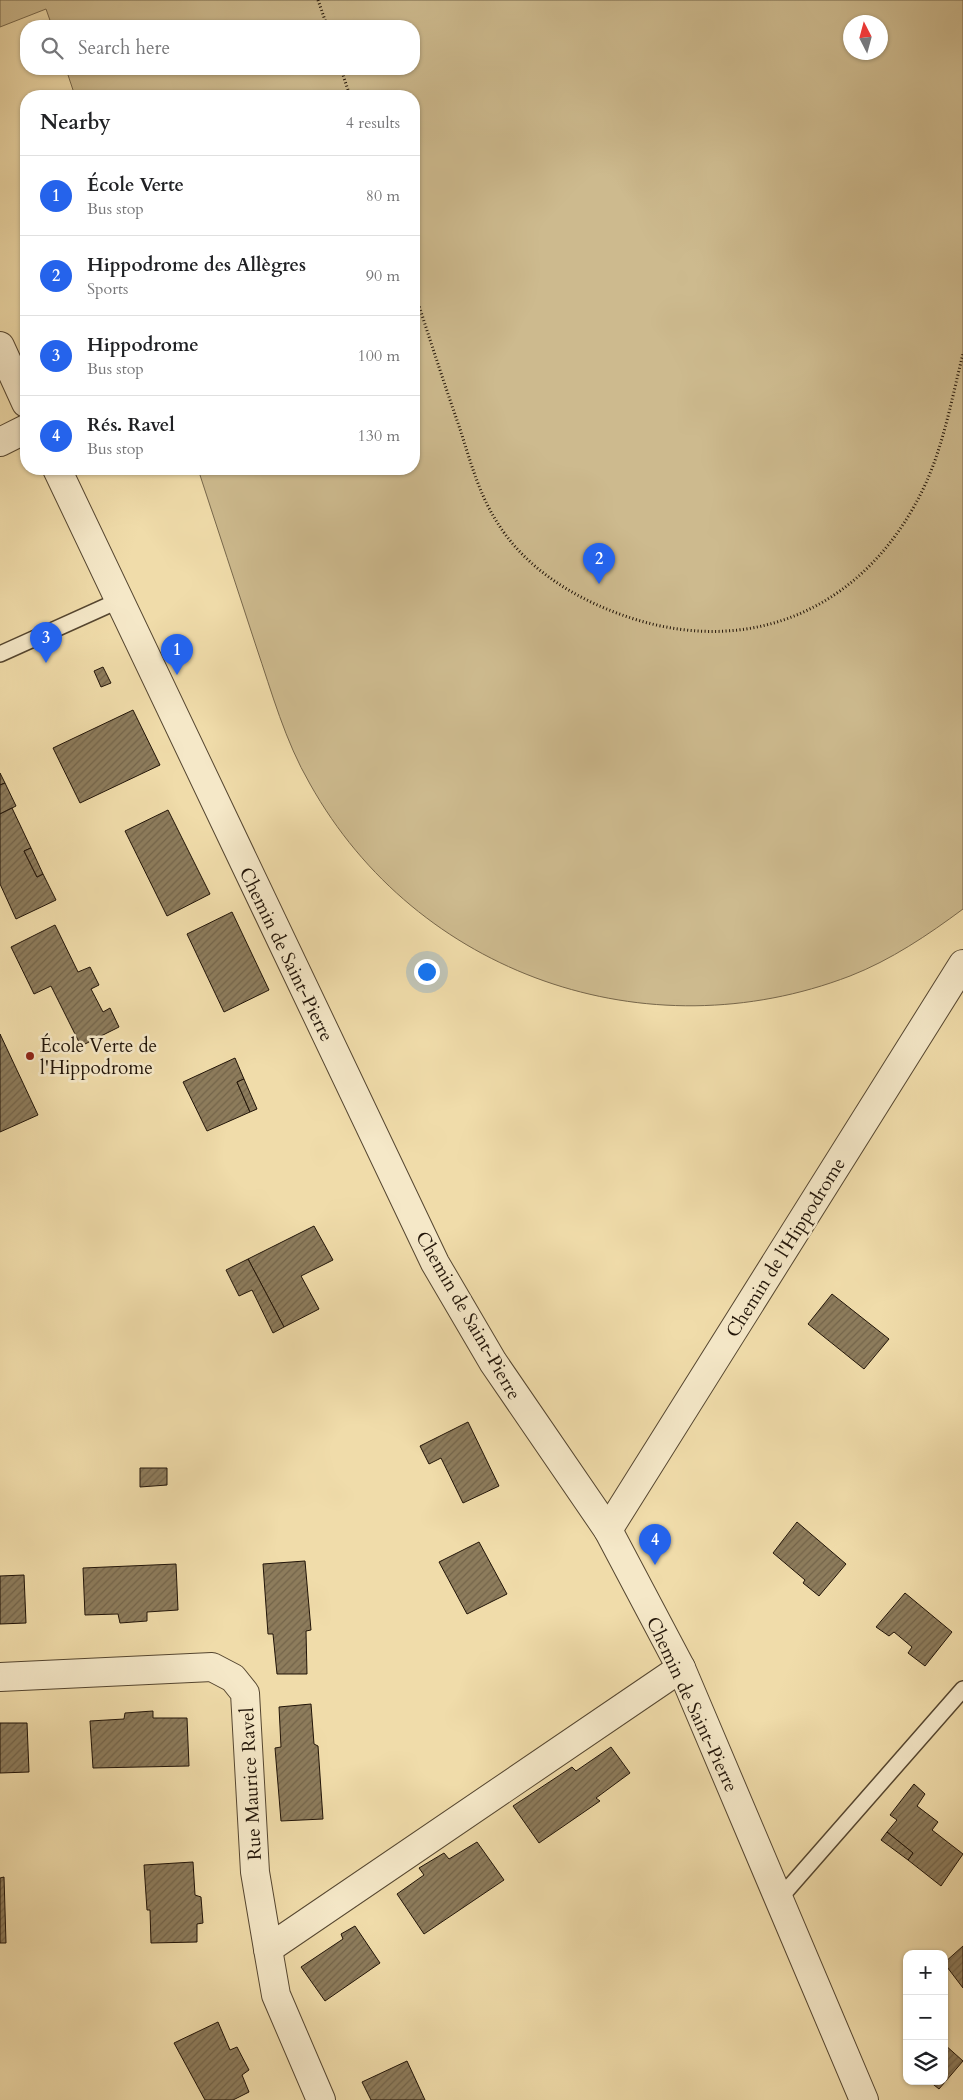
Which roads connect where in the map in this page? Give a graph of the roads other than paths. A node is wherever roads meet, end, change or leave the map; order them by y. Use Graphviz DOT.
graph roads {
  1 [pos="0,346"];
  2 [pos="20,391"];
  3 [pos="20,433"];
  4 [pos="0,442"];
  5 [pos="60,475"];
  6 [pos="120,600"];
  7 [pos="0,654"];
  8 [pos="963,964"];
  9 [pos="608,1530"];
  10 [pos="681,1668"];
  11 [pos="0,1677"];
  12 [pos="963,1689"];
  13 [pos="779,1899"];
  14 [pos="268,1949"];
  15 [pos="322,2100"];
  16 [pos="864,2100"];
  1 -- 2 [label="street"];
  3 -- 4 [label="street"];
  5 -- 6 [label="street, Chemin de Saint-Pierre"];
  6 -- 7 [label="lane"];
  6 -- 9 [label="street, Chemin de Saint-Pierre"];
  8 -- 9 [label="street, Chemin de l'Hippodrome"];
  9 -- 10 [label="street, Chemin de Saint-Pierre"];
  10 -- 13 [label="street, Chemin de Saint-Pierre"];
  10 -- 14 [label="street"];
  11 -- 14 [label="street, Rue Maurice Ravel"];
  12 -- 13 [label="lane"];
  13 -- 16 [label="street, Chemin de Saint-Pierre"];
  14 -- 15 [label="street, Rue Maurice Ravel"];
}
